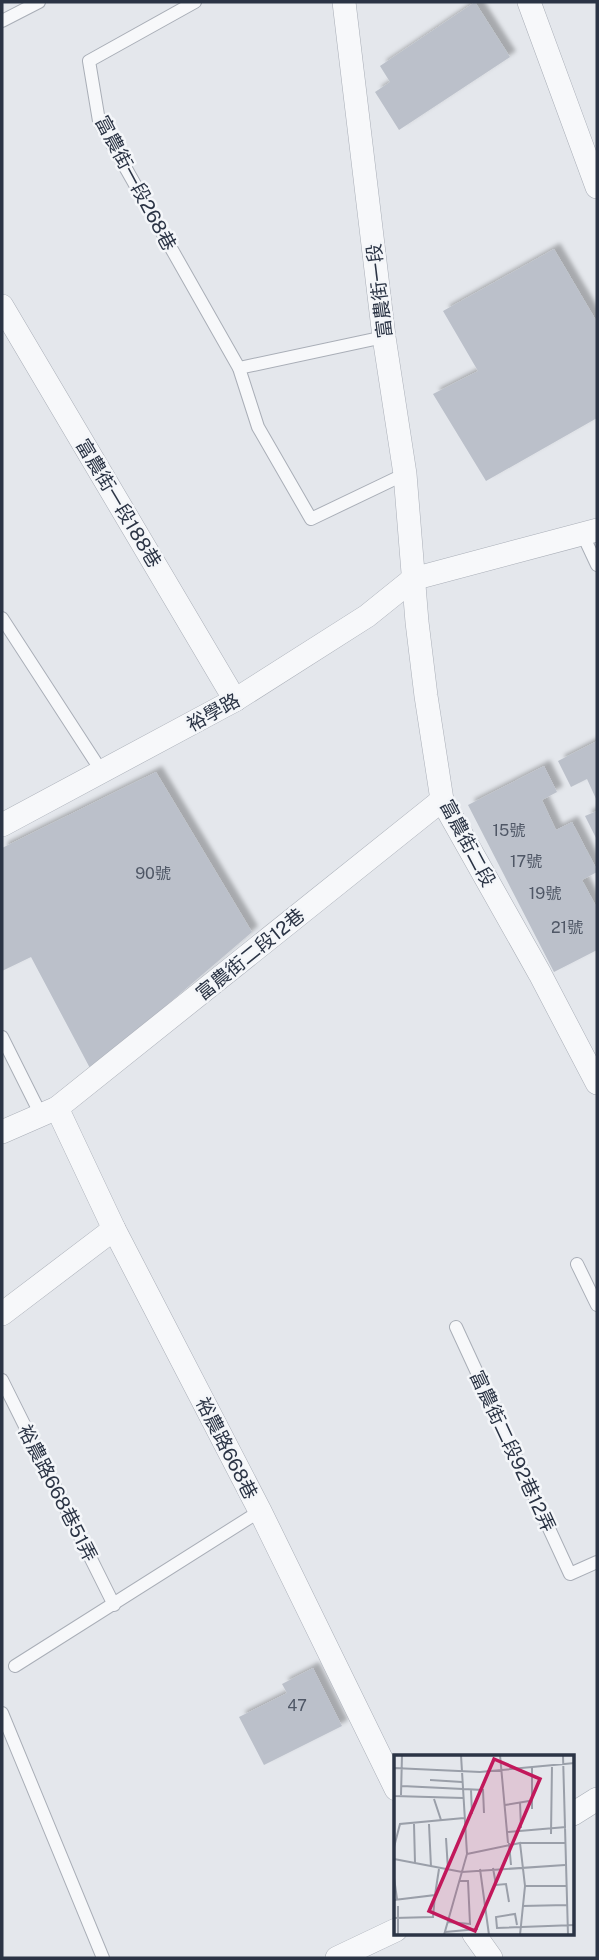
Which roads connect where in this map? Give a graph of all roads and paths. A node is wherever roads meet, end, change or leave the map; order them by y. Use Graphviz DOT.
graph roads {
  1 [pos="39,2"];
  2 [pos="195,2"];
  3 [pos="344,2"];
  4 [pos="529,2"];
  5 [pos="2,21"];
  6 [pos="597,187"];
  7 [pos="2,306"];
  8 [pos="384,337"];
  9 [pos="239,368"];
  10 [pos="405,474"];
  11 [pos="590,532"];
  12 [pos="597,565"];
  13 [pos="413,579"];
  14 [pos="2,618"];
  15 [pos="235,701"];
  16 [pos="102,772"];
  17 [pos="442,800"];
  18 [pos="2,825"];
  19 [pos="2,1037"];
  20 [pos="597,1083"];
  21 [pos="49,1111"];
  22 [pos="2,1132"];
  23 [pos="114,1230"];
  24 [pos="577,1264"];
  25 [pos="597,1305"];
  26 [pos="2,1314"];
  27 [pos="456,1327"];
  28 [pos="2,1380"];
  29 [pos="260,1511"];
  30 [pos="597,1562"];
  31 [pos="114,1605"];
  32 [pos="15,1666"];
  33 [pos="2,1713"];
  34 [pos="394,1785"];
  35 [pos="597,1799"];
  36 [pos="574,1813"];
  37 [pos="394,1931"];
  38 [pos="475,1936"];
  39 [pos="103,1958"];
  40 [pos="337,1958"];
  41 [pos="491,1958"];
  1 -- 5 [label="lane"];
  2 -- 9 [label="lane, 富農街一段268巷"];
  3 -- 8 [label="street, 富農街一段"];
  4 -- 6 [label="street"];
  7 -- 15 [label="street, 富農街一段188巷"];
  8 -- 9 [label="lane"];
  8 -- 10 [label="street, 富農街一段"];
  9 -- 10 [label="lane"];
  10 -- 13 [label="street, 富農街一段"];
  11 -- 12 [label="lane"];
  11 -- 13 [label="street"];
  13 -- 15 [label="street, 裕學路"];
  13 -- 17 [label="street, 富農街二段"];
  14 -- 16 [label="lane"];
  15 -- 16 [label="street, 裕學路"];
  16 -- 18 [label="street, 裕學路"];
  17 -- 20 [label="street, 富農街二段"];
  17 -- 21 [label="street, 富農街二段12巷"];
  19 -- 21 [label="lane"];
  21 -- 22 [label="street, 富農街二段12巷"];
  21 -- 23 [label="street, 裕農路668巷"];
  23 -- 26 [label="street"];
  23 -- 29 [label="street, 裕農路668巷"];
  24 -- 25 [label="lane"];
  27 -- 30 [label="lane, 富農街二段92巷12弄"];
  28 -- 31 [label="lane, 裕農路668巷51弄"];
  29 -- 31 [label="lane"];
  29 -- 34 [label="street, 裕農路668巷"];
  31 -- 32 [label="lane"];
  33 -- 39 [label="lane"];
  35 -- 36 [label="street"];
  37 -- 40 [label="street"];
  38 -- 41 [label="street"];
}
